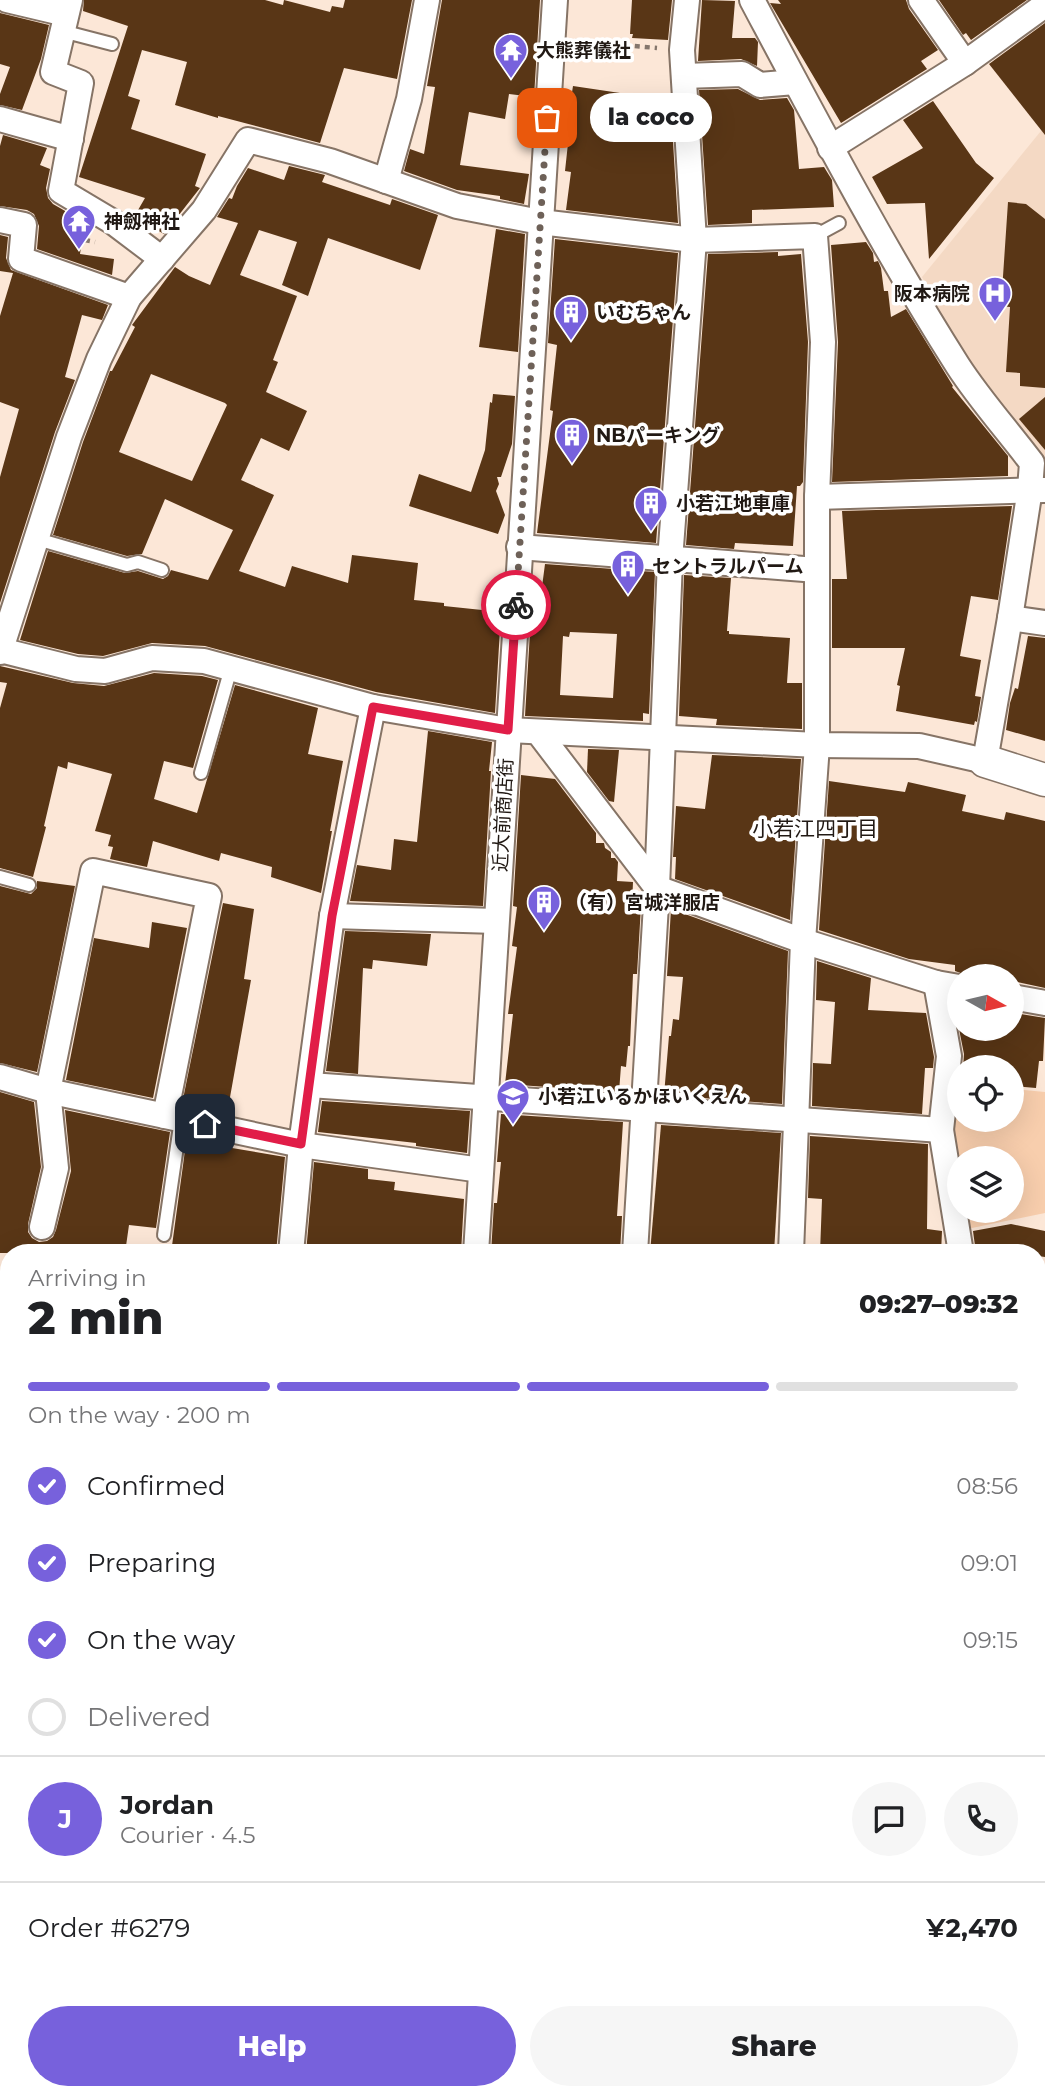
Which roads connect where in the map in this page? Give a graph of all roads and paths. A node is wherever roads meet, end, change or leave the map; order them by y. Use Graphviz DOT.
graph roads {
  1 [pos="7,0"];
  2 [pos="427,0"];
  3 [pos="555,0"];
  4 [pos="687,0"];
  5 [pos="752,0"];
  6 [pos="921,0"];
  7 [pos="1045,5"];
  8 [pos="66,15"];
  9 [pos="553,39"];
  10 [pos="112,44"];
  11 [pos="682,50"];
  12 [pos="965,63"];
  13 [pos="684,76"];
  14 [pos="796,82"];
  15 [pos="0,119"];
  16 [pos="71,139"];
  17 [pos="830,148"];
  18 [pos="386,181"];
  19 [pos="0,220"];
  20 [pos="540,222"];
  21 [pos="839,223"];
  22 [pos="815,236"];
  23 [pos="694,240"];
  24 [pos="162,259"];
  25 [pos="130,297"];
  26 [pos="1038,480"];
  27 [pos="817,497"];
  28 [pos="37,539"];
  29 [pos="519,547"];
  30 [pos="670,560"];
  31 [pos="162,570"];
  32 [pos="817,570"];
  33 [pos="1010,618"];
  34 [pos="1045,623"];
  35 [pos="0,651"];
  36 [pos="231,668"];
  37 [pos="373,707"];
  38 [pos="508,730"];
  39 [pos="538,733"];
  40 [pos="661,738"];
  41 [pos="817,745"];
  42 [pos="985,761"];
  43 [pos="201,773"];
  44 [pos="1045,780"];
  45 [pos="0,877"];
  46 [pos="29,885"];
  47 [pos="657,888"];
  48 [pos="332,916"];
  49 [pos="496,921"];
  50 [pos="803,941"];
  51 [pos="947,985"];
  52 [pos="1024,999"];
  53 [pos="1045,1003"];
  54 [pos="949,1041"];
  55 [pos="0,1077"];
  56 [pos="310,1085"];
  57 [pos="48,1091"];
  58 [pos="486,1098"];
  59 [pos="643,1111"];
  60 [pos="173,1117"];
  61 [pos="797,1120"];
  62 [pos="941,1130"];
  63 [pos="301,1144"];
  64 [pos="481,1170"];
  65 [pos="42,1227"];
  66 [pos="164,1235"];
  67 [pos="292,1244"];
  68 [pos="477,1244"];
  69 [pos="636,1244"];
  70 [pos="791,1244"];
  71 [pos="960,1244"];
  1 -- 8 [label="street"];
  2 -- 18 [label="street"];
  3 -- 9 [label="street, 近大前商店街"];
  4 -- 11 [label="street"];
  5 -- 14 [label="street"];
  6 -- 12 [label="street"];
  7 -- 12 [label="street"];
  8 -- 10 [label="lane"];
  8 -- 16 [label="street"];
  9 -- 11 [label="path"];
  9 -- 20 [label="street, 近大前商店街"];
  11 -- 13 [label="street"];
  12 -- 17 [label="street"];
  13 -- 14 [label="street"];
  13 -- 23 [label="street"];
  14 -- 17 [label="street"];
  15 -- 16 [label="street"];
  16 -- 24 [label="street"];
  17 -- 26 [label="street"];
  18 -- 20 [label="street"];
  18 -- 24 [label="street"];
  19 -- 25 [label="street"];
  20 -- 23 [label="street"];
  20 -- 29 [label="street, 近大前商店街"];
  21 -- 22 [label="lane"];
  22 -- 23 [label="street"];
  22 -- 27 [label="street"];
  23 -- 30 [label="street"];
  24 -- 25 [label="street"];
  25 -- 28 [label="street"];
  26 -- 27 [label="street"];
  26 -- 33 [label="street"];
  27 -- 32 [label="street"];
  28 -- 31 [label="lane"];
  28 -- 35 [label="street"];
  29 -- 30 [label="street"];
  29 -- 38 [label="street, 近大前商店街"];
  30 -- 32 [label="street"];
  30 -- 40 [label="street"];
  32 -- 41 [label="street"];
  33 -- 34 [label="street"];
  33 -- 42 [label="street"];
  35 -- 36 [label="street"];
  36 -- 37 [label="street"];
  36 -- 43 [label="lane"];
  37 -- 38 [label="street"];
  37 -- 48 [label="street"];
  38 -- 39 [label="street"];
  38 -- 49 [label="street, 近大前商店街"];
  39 -- 40 [label="street"];
  39 -- 47 [label="street"];
  40 -- 41 [label="street"];
  40 -- 47 [label="street"];
  41 -- 42 [label="street"];
  41 -- 50 [label="street"];
  42 -- 44 [label="street"];
  45 -- 46 [label="lane"];
  47 -- 50 [label="street"];
  47 -- 59 [label="street"];
  48 -- 49 [label="street"];
  48 -- 56 [label="street"];
  49 -- 58 [label="street, 近大前商店街"];
  50 -- 51 [label="street"];
  50 -- 61 [label="street"];
  52 -- 53 [label="street"];
  54 -- 62 [label="street"];
  55 -- 57 [label="street"];
  56 -- 58 [label="street"];
  56 -- 63 [label="street"];
  57 -- 60 [label="street"];
  57 -- 60 [label="street"];
  57 -- 65 [label="street"];
  58 -- 59 [label="street"];
  58 -- 64 [label="street, 近大前商店街"];
  59 -- 61 [label="street"];
  59 -- 69 [label="street"];
  60 -- 63 [label="street"];
  60 -- 66 [label="lane"];
  61 -- 62 [label="street"];
  61 -- 70 [label="street"];
  62 -- 71 [label="street"];
  63 -- 64 [label="street"];
  63 -- 67 [label="street"];
  64 -- 68 [label="street, 近大前商店街"];
}
